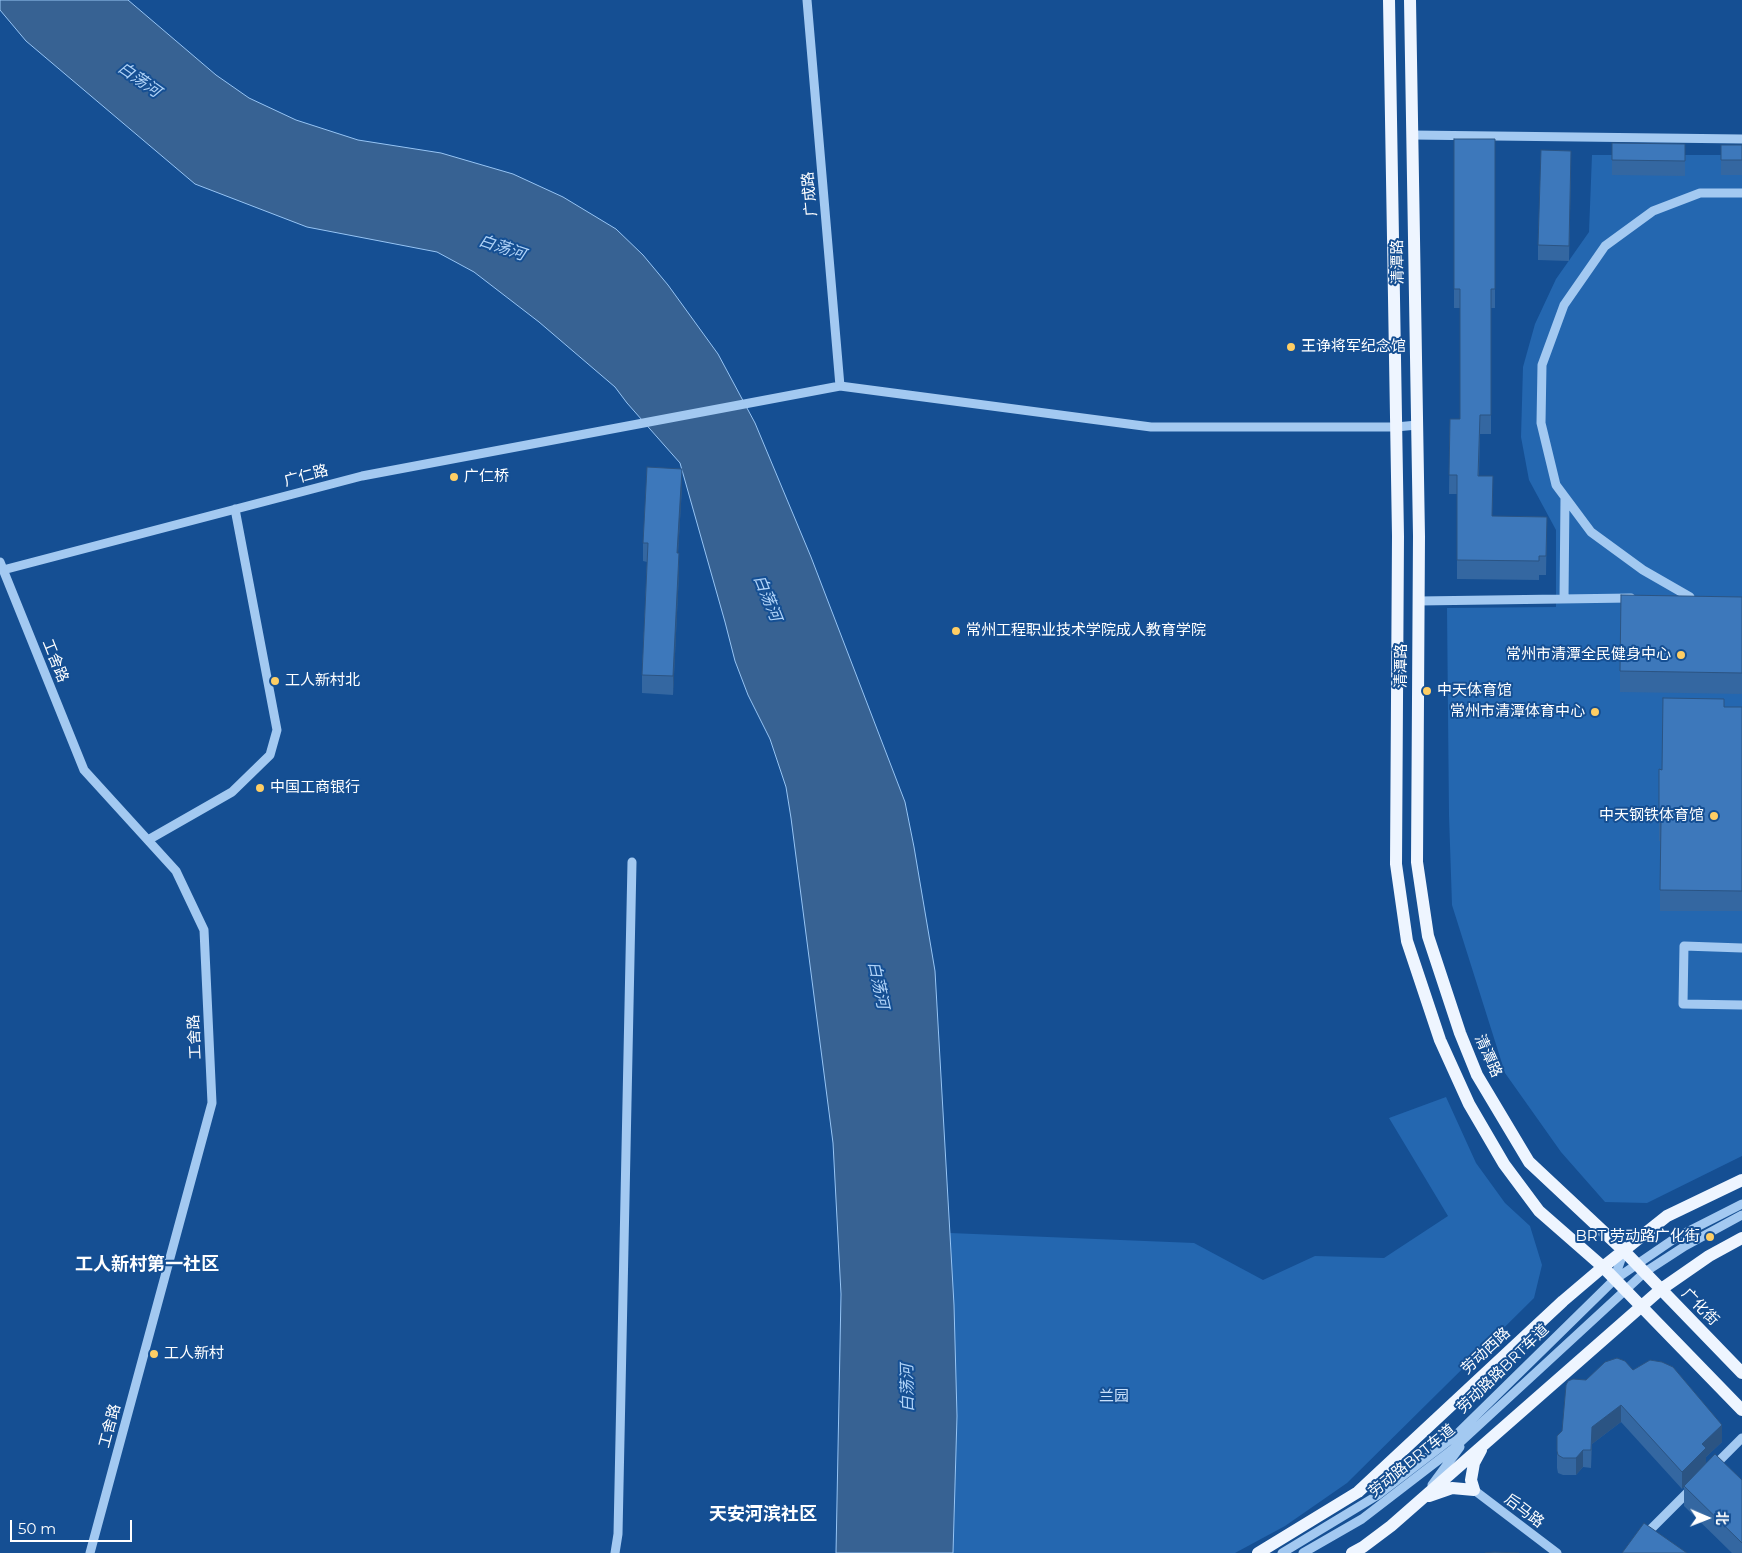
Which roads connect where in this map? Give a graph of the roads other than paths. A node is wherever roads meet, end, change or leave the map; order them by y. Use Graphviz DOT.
graph roads {
  1 [pos="807,0"];
  2 [pos="1389,0"];
  3 [pos="1410,0"];
  4 [pos="1412,135"];
  5 [pos="1742,139"];
  6 [pos="1742,193"];
  7 [pos="840,386"];
  8 [pos="1417,425"];
  9 [pos="1396,427"];
  10 [pos="1565,498"];
  11 [pos="235,509"];
  12 [pos="1,566"];
  13 [pos="1642,598"];
  14 [pos="1670,598"];
  15 [pos="1564,599"];
  16 [pos="1419,600"];
  17 [pos="148,840"];
  18 [pos="632,862"];
  19 [pos="1742,948"];
  20 [pos="1742,1005"];
  21 [pos="1742,1180"];
  22 [pos="1742,1204"];
  23 [pos="1742,1215"];
  24 [pos="1742,1238"];
  25 [pos="1624,1251"];
  26 [pos="1603,1267"];
  27 [pos="1641,1268"];
  28 [pos="1614,1280"];
  29 [pos="1625,1290"];
  30 [pos="1660,1290"];
  31 [pos="1641,1307"];
  32 [pos="1742,1373"];
  33 [pos="1742,1410"];
  34 [pos="1471,1431"];
  35 [pos="1742,1438"];
  36 [pos="1483,1445"];
  37 [pos="1474,1490"];
  38 [pos="1422,1499"];
  39 [pos="1640,1540"];
  40 [pos="1360,1551"];
  41 [pos="90,1553"];
  42 [pos="615,1553"];
  43 [pos="1258,1553"];
  44 [pos="1282,1553"];
  45 [pos="1303,1553"];
  46 [pos="1557,1553"];
  1 -- 7 [label="street, 广成路"];
  2 -- 9 [label="main road, 清潭路"];
  3 -- 4 [label="main road, 清潭路"];
  4 -- 5 [label="street"];
  4 -- 8 [label="main road, 清潭路"];
  6 -- 10 [label="street"];
  7 -- 9 [label="street"];
  7 -- 11 [label="street, 广仁路"];
  8 -- 9 [label="street"];
  8 -- 16 [label="main road, 清潭路"];
  9 -- 26 [label="main road, 清潭路"];
  10 -- 14 [label="street"];
  10 -- 15 [label="street"];
  11 -- 12 [label="street, 广仁路"];
  11 -- 17 [label="street"];
  12 -- 17 [label="street, 工舍路"];
  13 -- 15 [label="street"];
  15 -- 16 [label="street"];
  16 -- 25 [label="main road, 清潭路"];
  17 -- 41 [label="street, 工舍路"];
  18 -- 42 [label="street"];
  19 -- 20 [label="street"];
  21 -- 25 [label="main road, 劳动西路"];
  22 -- 27 [label="street, 劳动路路BRT车道"];
  23 -- 27 [label="street, 劳动路BRT车道"];
  24 -- 30 [label="main road"];
  25 -- 26 [label="main road, 劳动西路"];
  25 -- 27 [label="main road, 清潭路"];
  25 -- 28 [label="street"];
  26 -- 28 [label="main road, 清潭路"];
  26 -- 43 [label="main road, 劳动西路"];
  27 -- 28 [label="street, 劳动路路BRT车道"];
  27 -- 29 [label="street, 劳动路BRT车道"];
  27 -- 30 [label="main road, 广化街"];
  28 -- 29 [label="main road, 清潭路"];
  28 -- 44 [label="street, 劳动路路BRT车道"];
  29 -- 31 [label="main road, 清潭路"];
  29 -- 34 [label="street, 劳动路BRT车道"];
  30 -- 31 [label="main road"];
  30 -- 32 [label="main road, 广化街"];
  31 -- 33 [label="main road"];
  31 -- 36 [label="main road"];
  34 -- 38 [label="street"];
  34 -- 45 [label="street, 劳动路BRT车道"];
  35 -- 39 [label="street"];
  36 -- 37 [label="main road"];
  36 -- 38 [label="main road"];
  37 -- 38 [label="main road"];
  37 -- 46 [label="street, 后马路"];
  38 -- 40 [label="main road"];
}
